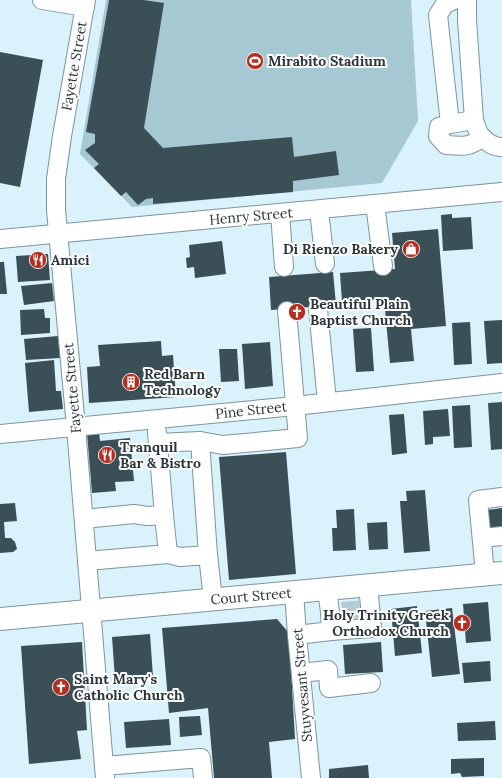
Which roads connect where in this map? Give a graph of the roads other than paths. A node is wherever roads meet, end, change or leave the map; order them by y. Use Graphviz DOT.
graph roads {
  1 [pos="42,0"];
  2 [pos="454,0"];
  3 [pos="467,0"];
  4 [pos="85,4"];
  5 [pos="474,120"];
  6 [pos="450,124"];
  7 [pos="482,138"];
  8 [pos="502,147"];
  9 [pos="502,192"];
  10 [pos="375,204"];
  11 [pos="319,210"];
  12 [pos="280,213"];
  13 [pos="58,234"];
  14 [pos="0,239"];
  15 [pos="325,264"];
  16 [pos="383,266"];
  17 [pos="284,267"];
  18 [pos="318,309"];
  19 [pos="287,311"];
  20 [pos="502,384"];
  21 [pos="327,402"];
  22 [pos="295,406"];
  23 [pos="207,414"];
  24 [pos="156,419"];
  25 [pos="76,428"];
  26 [pos="0,434"];
  27 [pos="205,441"];
  28 [pos="158,443"];
  29 [pos="502,497"];
  30 [pos="164,515"];
  31 [pos="84,519"];
  32 [pos="502,536"];
  33 [pos="482,538"];
  34 [pos="168,554"];
  35 [pos="208,555"];
  36 [pos="87,561"];
  37 [pos="494,573"];
  38 [pos="368,585"];
  39 [pos="327,589"];
  40 [pos="294,592"];
  41 [pos="213,599"];
  42 [pos="91,610"];
  43 [pos="0,618"];
  44 [pos="331,632"];
  45 [pos="297,635"];
  46 [pos="301,673"];
  47 [pos="371,683"];
  48 [pos="104,772"];
  49 [pos="202,778"];
  50 [pos="311,778"];
  1 -- 4 [label="street"];
  2 -- 6 [label="street"];
  3 -- 5 [label="street"];
  4 -- 13 [label="street, Fayette Street"];
  5 -- 6 [label="street"];
  5 -- 7 [label="street"];
  6 -- 7 [label="street"];
  7 -- 8 [label="street"];
  9 -- 10 [label="street, Henry Street"];
  10 -- 11 [label="street, Henry Street"];
  10 -- 16 [label="street"];
  11 -- 12 [label="street, Henry Street"];
  11 -- 15 [label="street"];
  12 -- 13 [label="street, Henry Street"];
  12 -- 17 [label="street"];
  13 -- 14 [label="street, Henry Street"];
  13 -- 25 [label="street, Fayette Street"];
  18 -- 21 [label="street"];
  19 -- 22 [label="street"];
  20 -- 21 [label="street, Pine Street"];
  21 -- 22 [label="street, Pine Street"];
  22 -- 23 [label="street, Pine Street"];
  22 -- 27 [label="street"];
  23 -- 24 [label="street, Pine Street"];
  23 -- 27 [label="street"];
  24 -- 25 [label="street, Pine Street"];
  24 -- 28 [label="street"];
  25 -- 26 [label="street, Pine Street"];
  25 -- 31 [label="street, Fayette Street"];
  27 -- 28 [label="street"];
  27 -- 35 [label="street"];
  28 -- 30 [label="street"];
  29 -- 33 [label="street"];
  30 -- 31 [label="street"];
  30 -- 34 [label="street"];
  31 -- 36 [label="street, Fayette Street"];
  32 -- 33 [label="street"];
  33 -- 37 [label="street"];
  34 -- 35 [label="street"];
  34 -- 36 [label="street"];
  35 -- 41 [label="street"];
  36 -- 42 [label="street, Fayette Street"];
  37 -- 38 [label="main road, Court Street"];
  38 -- 39 [label="main road, Court Street"];
  38 -- 44 [label="street"];
  39 -- 40 [label="main road, Court Street"];
  39 -- 44 [label="street"];
  40 -- 41 [label="main road, Court Street"];
  40 -- 45 [label="street, Stuyvesant Street"];
  41 -- 42 [label="main road, Court Street"];
  42 -- 43 [label="main road, Court Street"];
  42 -- 48 [label="street, Fayette Street"];
  44 -- 45 [label="street"];
  45 -- 46 [label="street, Stuyvesant Street"];
  46 -- 47 [label="street"];
  46 -- 50 [label="street, Stuyvesant Street"];
  48 -- 49 [label="street"];
}
